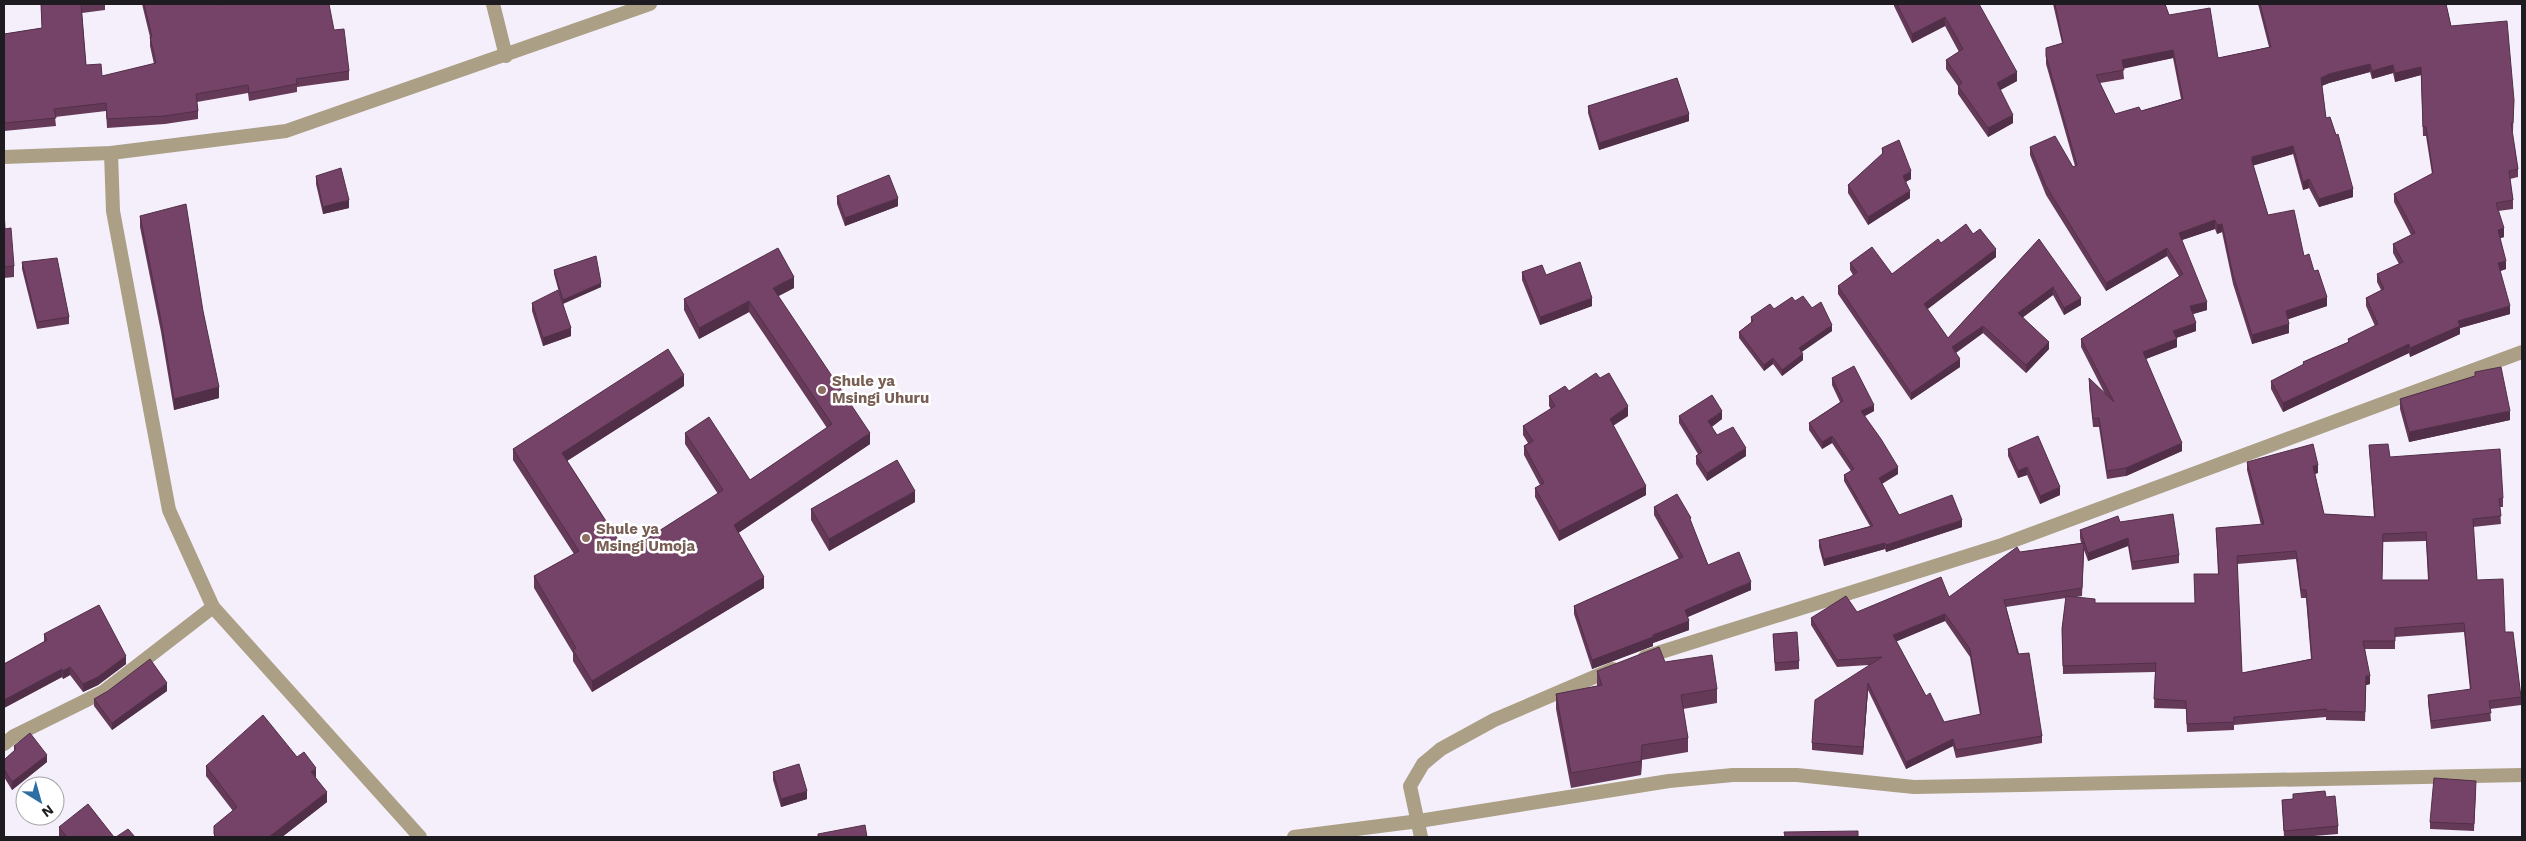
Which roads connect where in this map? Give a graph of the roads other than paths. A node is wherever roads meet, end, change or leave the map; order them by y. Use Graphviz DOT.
graph roads {
  1 [pos="493,4"];
  2 [pos="650,4"];
  3 [pos="506,56"];
  4 [pos="111,153"];
  5 [pos="4,157"];
  6 [pos="2522,352"];
  7 [pos="213,607"];
  8 [pos="4,744"];
  9 [pos="2522,775"];
  10 [pos="1419,821"];
  11 [pos="420,837"];
  12 [pos="1294,837"];
  13 [pos="1421,837"];
  1 -- 3 [label="street"];
  2 -- 3 [label="street"];
  3 -- 4 [label="street"];
  4 -- 5 [label="street"];
  4 -- 7 [label="street"];
  6 -- 10 [label="street"];
  7 -- 8 [label="street"];
  7 -- 11 [label="street"];
  9 -- 10 [label="street"];
  10 -- 12 [label="street"];
  10 -- 13 [label="street"];
}
